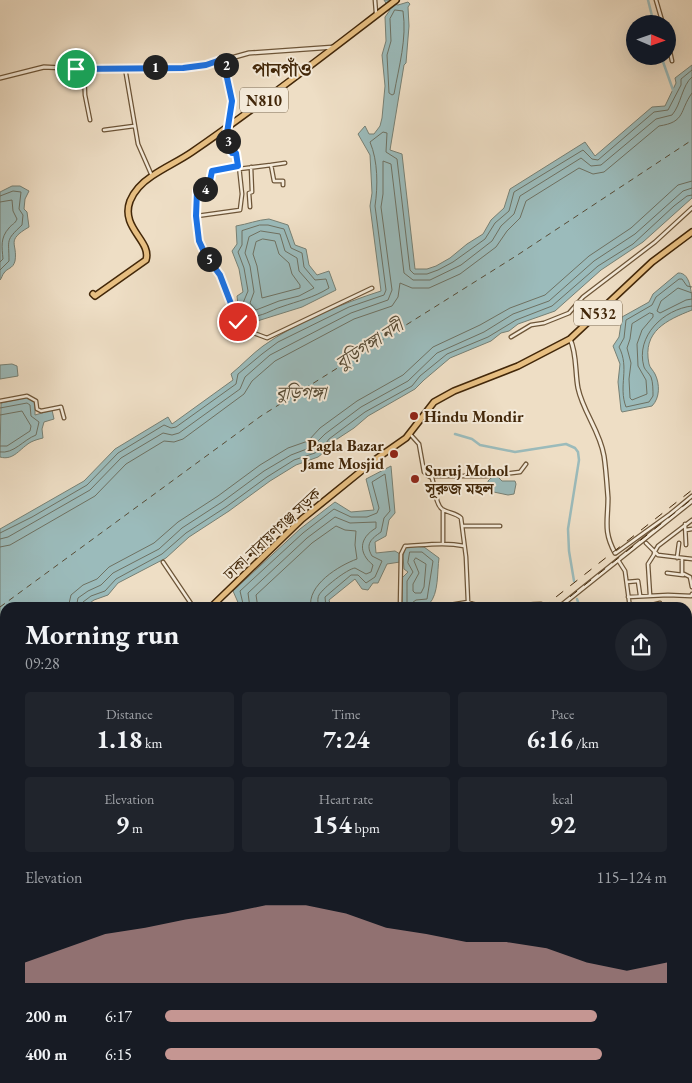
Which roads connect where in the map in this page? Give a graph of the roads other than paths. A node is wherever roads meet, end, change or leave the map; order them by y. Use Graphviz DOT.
graph roads {
  1 [pos="375,0"];
  2 [pos="396,0"];
  3 [pos="656,0"];
  4 [pos="378,14"];
  5 [pos="660,15"];
  6 [pos="336,47"];
  7 [pos="226,58"];
  8 [pos="125,68"];
  9 [pos="84,69"];
  10 [pos="0,78"];
  11 [pos="90,120"];
  12 [pos="134,126"];
  13 [pos="228,126"];
  14 [pos="104,130"];
  15 [pos="285,163"];
  16 [pos="271,165"];
  17 [pos="251,167"];
  18 [pos="239,168"];
  19 [pos="152,176"];
  20 [pos="283,185"];
  21 [pos="250,207"];
  22 [pos="692,208"];
  23 [pos="196,216"];
  24 [pos="128,217"];
  25 [pos="692,232"];
  26 [pos="372,288"];
  27 [pos="511,338"];
  28 [pos="570,339"];
  29 [pos="0,401"];
  30 [pos="64,418"];
  31 [pos="410,434"];
  32 [pos="526,464"];
  33 [pos="431,476"];
  34 [pos="692,496"];
  35 [pos="692,502"];
  36 [pos="443,510"];
  37 [pos="692,520"];
  38 [pos="686,524"];
  39 [pos="462,526"];
  40 [pos="500,526"];
  41 [pos="692,529"];
  42 [pos="686,530"];
  43 [pos="443,542"];
  44 [pos="679,542"];
  45 [pos="646,543"];
  46 [pos="686,545"];
  47 [pos="465,546"];
  48 [pos="615,553"];
  49 [pos="655,553"];
  50 [pos="677,558"];
  51 [pos="682,558"];
  52 [pos="692,559"];
  53 [pos="618,560"];
  54 [pos="163,562"];
  55 [pos="667,574"];
  56 [pos="683,575"];
  57 [pos="627,582"];
  58 [pos="692,587"];
  59 [pos="692,594"];
  60 [pos="650,595"];
  61 [pos="640,596"];
  62 [pos="628,597"];
  63 [pos="190,602"];
  64 [pos="216,602"];
  65 [pos="400,602"];
  66 [pos="468,602"];
  67 [pos="566,602"];
  68 [pos="629,602"];
  1 -- 4 [label="street"];
  2 -- 4 [label="highway, N810"];
  3 -- 5 [label="street"];
  4 -- 6 [label="highway, N810"];
  6 -- 7 [label="street"];
  6 -- 13 [label="highway, N810"];
  7 -- 8 [label="street"];
  7 -- 13 [label="street"];
  8 -- 9 [label="street"];
  8 -- 12 [label="street"];
  9 -- 10 [label="street"];
  9 -- 11 [label="street"];
  12 -- 14 [label="street"];
  12 -- 19 [label="street"];
  13 -- 18 [label="street"];
  13 -- 19 [label="highway, N810"];
  15 -- 16 [label="street"];
  16 -- 17 [label="street"];
  16 -- 20 [label="street"];
  17 -- 18 [label="street"];
  17 -- 21 [label="street"];
  18 -- 23 [label="street"];
  18 -- 23 [label="street"];
  19 -- 24 [label="highway, N810"];
  22 -- 27 [label="street"];
  23 -- 26 [label="street"];
  24 -- 24 [label="highway"];
  25 -- 28 [label="highway, N532"];
  28 -- 31 [label="highway, ঢাকা-নারায়ণগঞ্জ সড়ক / N532"];
  28 -- 48 [label="street"];
  29 -- 30 [label="street"];
  31 -- 33 [label="street"];
  31 -- 64 [label="highway, ঢাকা-নারায়ণগঞ্জ সড়ক / N532"];
  32 -- 33 [label="street"];
  33 -- 36 [label="street"];
  34 -- 48 [label="street"];
  35 -- 53 [label="street"];
  36 -- 39 [label="street"];
  36 -- 43 [label="street"];
  37 -- 38 [label="street"];
  38 -- 42 [label="street"];
  38 -- 49 [label="street"];
  39 -- 40 [label="street"];
  39 -- 47 [label="street"];
  41 -- 42 [label="street"];
  42 -- 46 [label="street"];
  43 -- 47 [label="street"];
  43 -- 65 [label="street"];
  44 -- 50 [label="street"];
  45 -- 49 [label="street"];
  47 -- 66 [label="street"];
  49 -- 50 [label="street"];
  49 -- 60 [label="street"];
  50 -- 51 [label="street"];
  51 -- 52 [label="street"];
  51 -- 56 [label="street"];
  53 -- 57 [label="street"];
  53 -- 67 [label="street"];
  54 -- 63 [label="street"];
  55 -- 56 [label="street"];
  56 -- 58 [label="street"];
  57 -- 61 [label="street"];
  57 -- 62 [label="street"];
  59 -- 60 [label="street"];
  60 -- 61 [label="street"];
  61 -- 62 [label="street"];
  62 -- 68 [label="street"];
}
